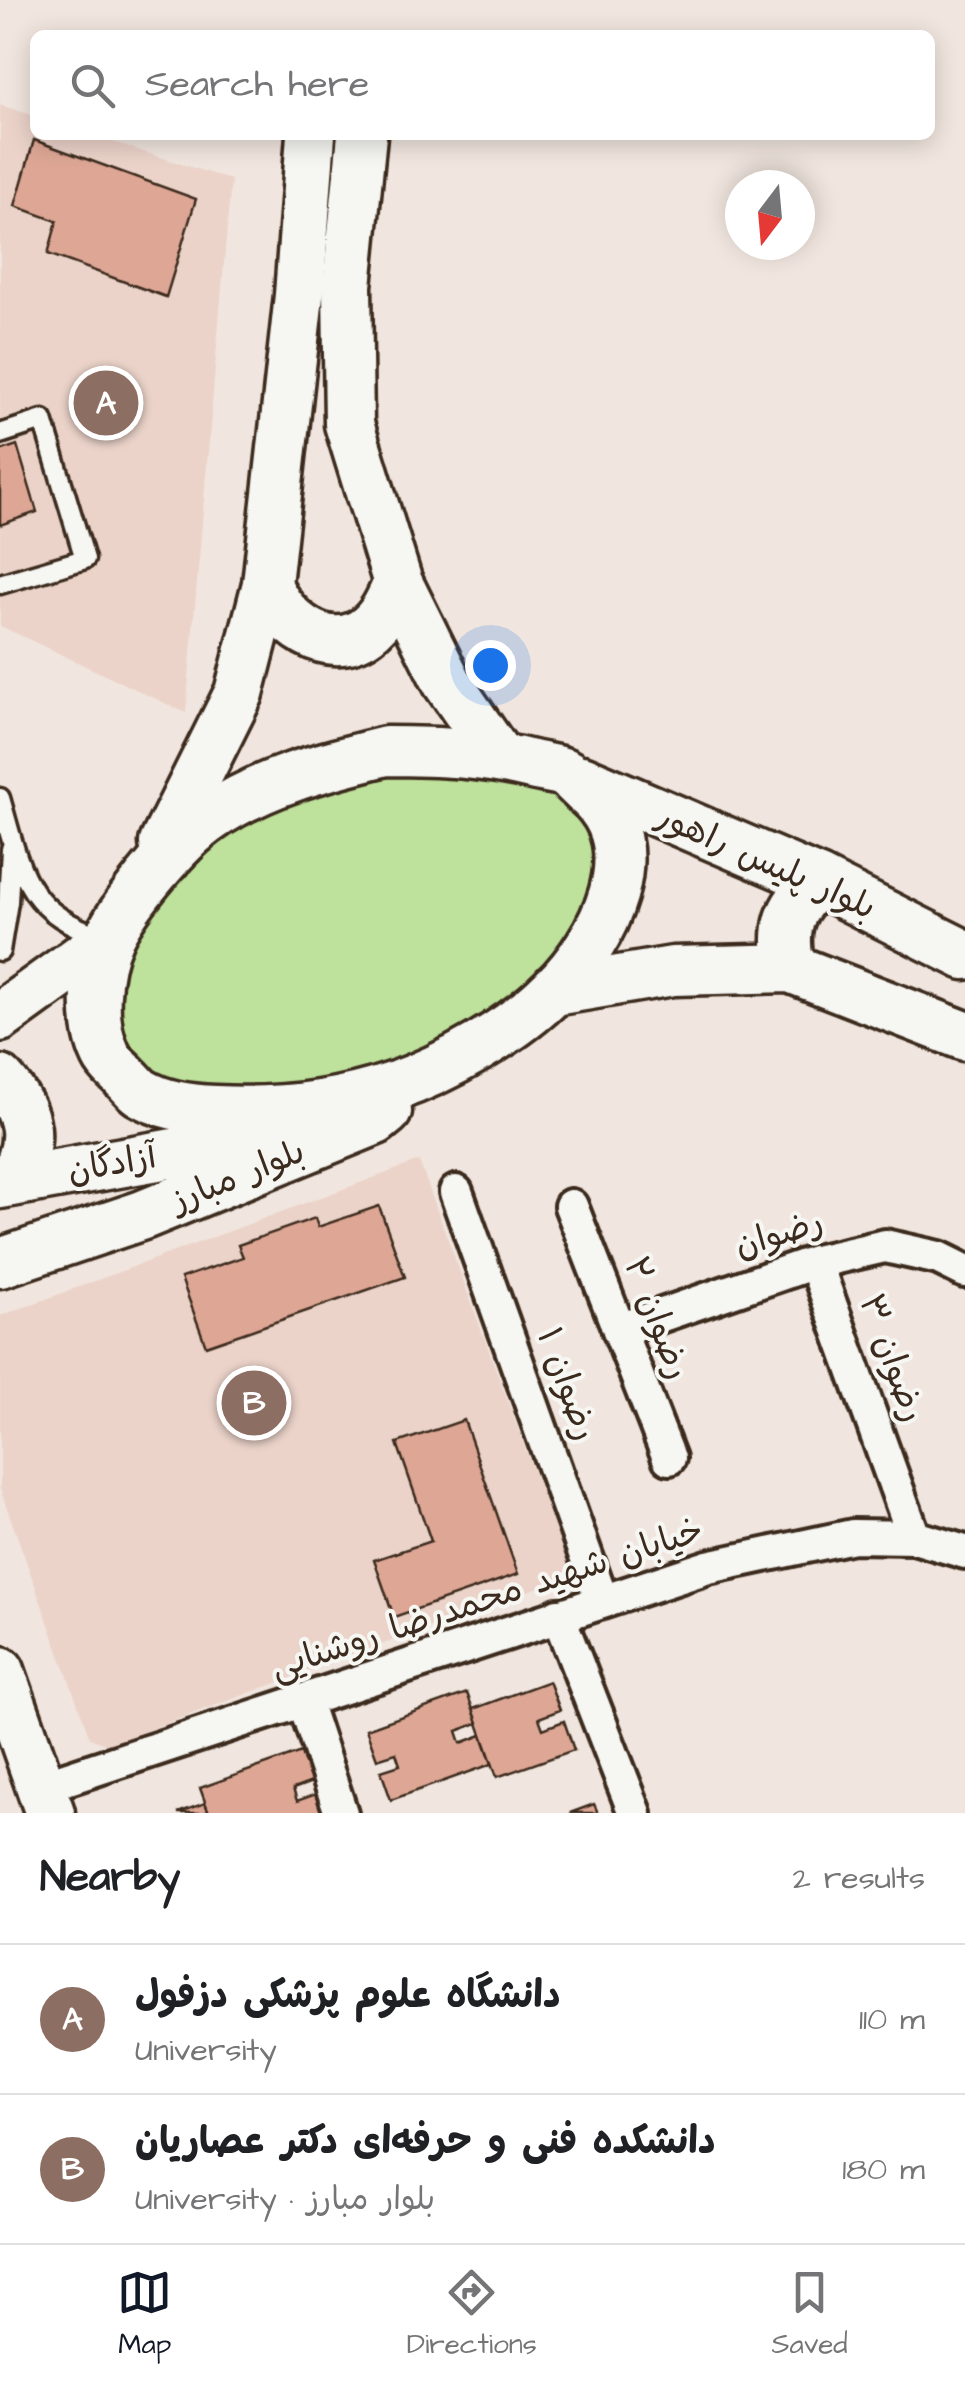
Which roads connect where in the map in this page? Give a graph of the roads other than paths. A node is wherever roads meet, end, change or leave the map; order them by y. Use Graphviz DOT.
graph roads {
  1 [pos="311,140"];
  2 [pos="362,140"];
  3 [pos="0,434"];
  4 [pos="0,584"];
  5 [pos="267,584"];
  6 [pos="398,584"];
  7 [pos="498,756"];
  8 [pos="566,773"];
  9 [pos="0,798"];
  10 [pos="11,838"];
  11 [pos="818,881"];
  12 [pos="144,882"];
  13 [pos="108,939"];
  14 [pos="0,951"];
  15 [pos="965,956"];
  16 [pos="790,968"];
  17 [pos="554,991"];
  18 [pos="0,1017"];
  19 [pos="965,1036"];
  20 [pos="459,1057"];
  21 [pos="0,1080"];
  22 [pos="338,1105"];
  23 [pos="6,1183"];
  24 [pos="456,1192"];
  25 [pos="571,1206"];
  26 [pos="0,1262"];
  27 [pos="815,1262"];
  28 [pos="965,1271"];
  29 [pos="619,1330"];
  30 [pos="669,1458"];
  31 [pos="914,1538"];
  32 [pos="965,1552"];
  33 [pos="602,1602"];
  34 [pos="558,1614"];
  35 [pos="0,1670"];
  36 [pos="304,1701"];
  37 [pos="46,1800"];
  38 [pos="341,1813"];
  39 [pos="636,1813"];
  1 -- 5 [label="main road"];
  2 -- 6 [label="main road"];
  3 -- 4 [label="lane"];
  5 -- 6 [label="main road"];
  5 -- 12 [label="main road"];
  6 -- 7 [label="main road"];
  7 -- 8 [label="main road, بلوار پلیس راهور"];
  7 -- 12 [label="main road, بلوار پلیس راهور"];
  8 -- 11 [label="main road, بلوار پلیس راهور"];
  8 -- 17 [label="main road"];
  9 -- 10 [label="lane"];
  10 -- 13 [label="lane"];
  10 -- 14 [label="lane"];
  11 -- 15 [label="main road, بلوار پلیس راهور"];
  11 -- 16 [label="main road"];
  12 -- 13 [label="main road"];
  13 -- 18 [label="main road"];
  13 -- 22 [label="main road"];
  16 -- 17 [label="main road"];
  16 -- 19 [label="main road"];
  17 -- 20 [label="main road"];
  20 -- 22 [label="main road"];
  20 -- 26 [label="main road, بلوار مبارز"];
  21 -- 23 [label="main road"];
  22 -- 23 [label="main road, آزادگان"];
  24 -- 33 [label="street, رضوان ۱"];
  25 -- 29 [label="street, رضوان ۲"];
  27 -- 28 [label="street, رضوان"];
  27 -- 29 [label="street, رضوان"];
  27 -- 31 [label="street, رضوان ۳"];
  29 -- 30 [label="street, رضوان ۲"];
  31 -- 32 [label="street, خیابان شهید محمدرضا روشنایی"];
  31 -- 33 [label="street, خیابان شهید محمدرضا روشنایی"];
  33 -- 34 [label="street, خیابان شهید محمدرضا روشنایی"];
  34 -- 36 [label="street, خیابان شهید محمدرضا روشنایی"];
  34 -- 39 [label="street"];
  35 -- 37 [label="main road"];
  36 -- 37 [label="street, خیابان شهید محمدرضا روشنایی"];
  36 -- 38 [label="street"];
}
